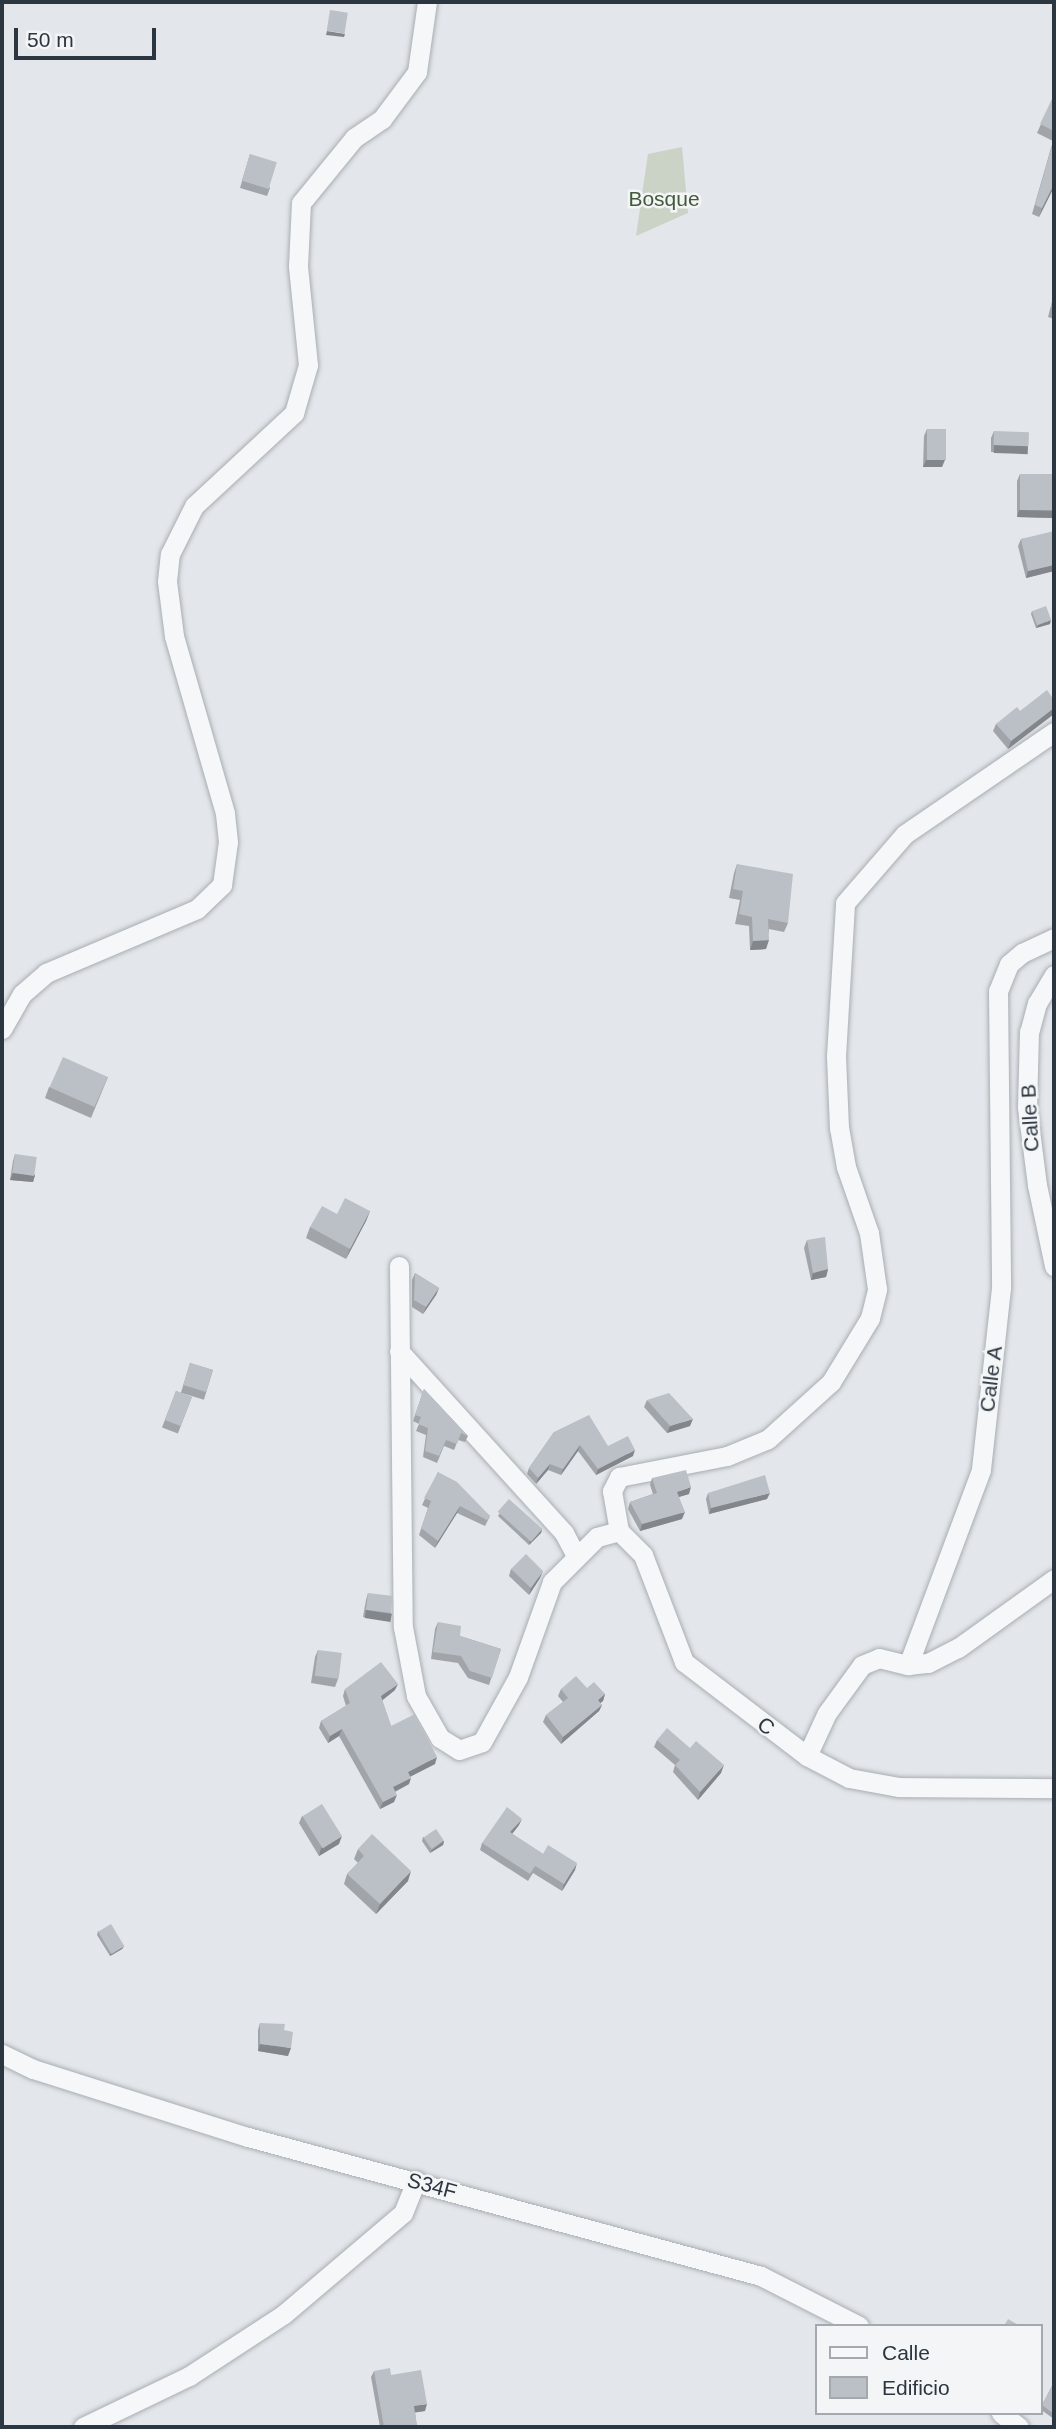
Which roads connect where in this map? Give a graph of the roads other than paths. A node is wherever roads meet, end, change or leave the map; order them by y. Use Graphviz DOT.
graph roads {
  1 [pos="428,2"];
  2 [pos="1054,732"];
  3 [pos="1054,938"];
  4 [pos="1054,975"];
  5 [pos="2,1029"];
  6 [pos="399,1266"];
  7 [pos="1054,1266"];
  8 [pos="399,1351"];
  9 [pos="619,1531"];
  10 [pos="576,1556"];
  11 [pos="1054,1579"];
  12 [pos="908,1665"];
  13 [pos="807,1756"];
  14 [pos="1054,1788"];
  15 [pos="2,2054"];
  16 [pos="416,2181"];
  17 [pos="855,2324"];
  18 [pos="1004,2415"];
  19 [pos="83,2427"];
  20 [pos="1019,2427"];
  1 -- 5 [label="street"];
  2 -- 9 [label="street"];
  3 -- 12 [label="street, Calle A"];
  4 -- 7 [label="street, Calle B"];
  6 -- 8 [label="street"];
  8 -- 10 [label="street"];
  8 -- 10 [label="street"];
  9 -- 10 [label="street"];
  9 -- 13 [label="street, C"];
  11 -- 12 [label="street"];
  12 -- 13 [label="street"];
  13 -- 14 [label="street, C"];
  15 -- 16 [label="street, S34F"];
  16 -- 17 [label="street, S34F"];
  16 -- 19 [label="street"];
  18 -- 20 [label="street"];
}
